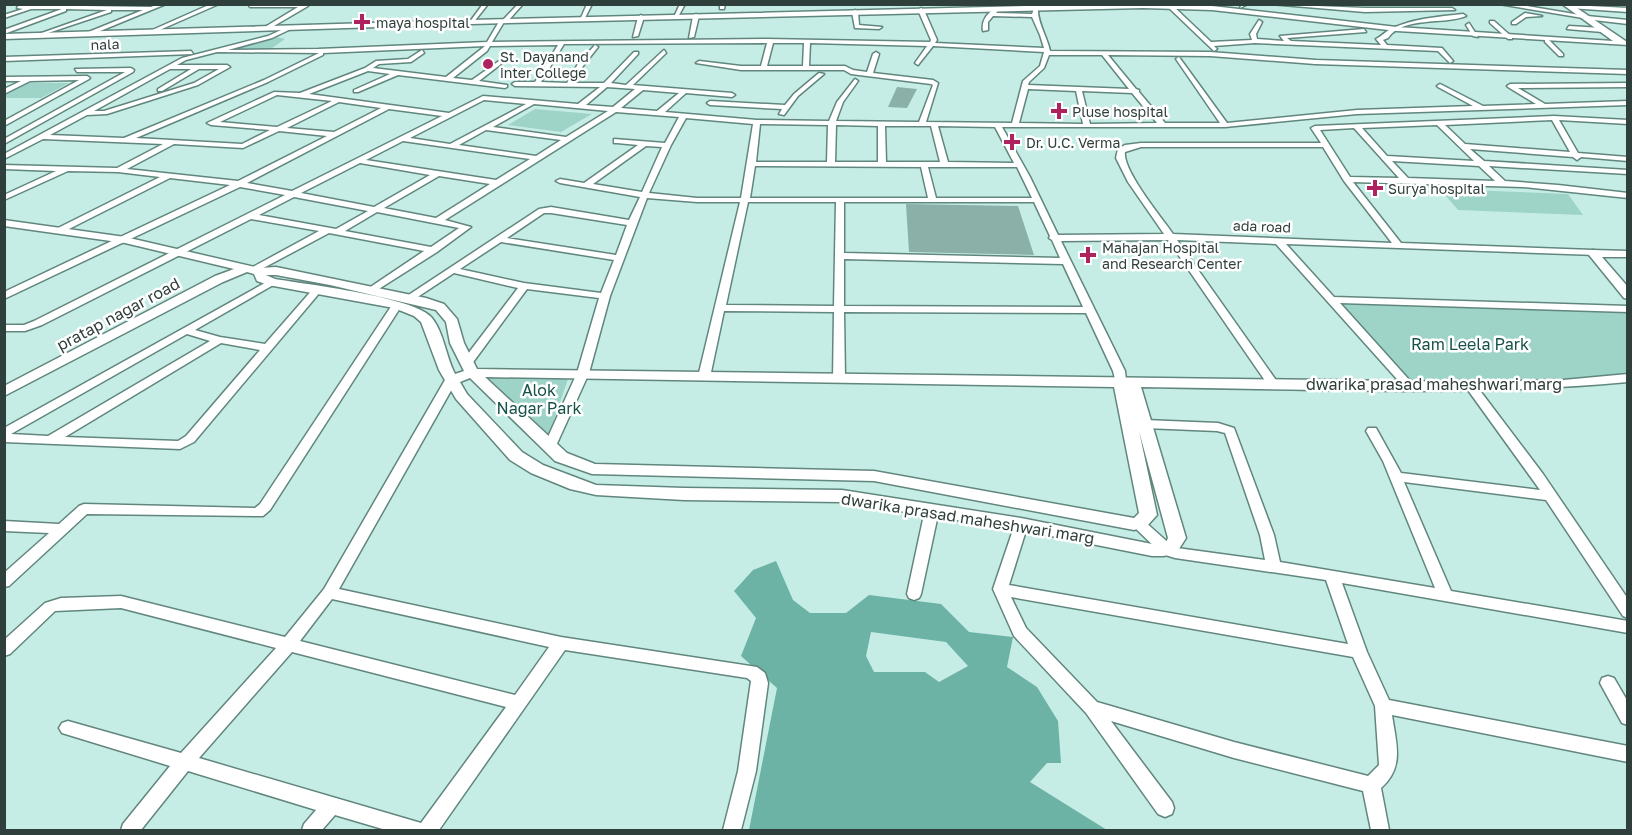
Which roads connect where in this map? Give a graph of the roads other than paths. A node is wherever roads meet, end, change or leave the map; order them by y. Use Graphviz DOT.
graph roads {
  1 [pos="80,4"];
  2 [pos="128,4"];
  3 [pos="164,4"];
  4 [pos="217,4"];
  5 [pos="486,4"];
  6 [pos="521,4"];
  7 [pos="590,4"];
  8 [pos="683,4"];
  9 [pos="1272,4"];
  10 [pos="1402,4"];
  11 [pos="1440,4"];
  12 [pos="1501,4"];
  13 [pos="1525,4"];
  14 [pos="250,5"];
  15 [pos="306,5"];
  16 [pos="1296,5"];
  17 [pos="1051,6"];
  18 [pos="1170,6"];
  19 [pos="1567,6"];
  20 [pos="19,7"];
  21 [pos="32,7"];
  22 [pos="73,7"];
  23 [pos="118,8"];
  24 [pos="1320,8"];
  25 [pos="153,9"];
  26 [pos="991,9"];
  27 [pos="921,10"];
  28 [pos="1415,10"];
  29 [pos="1452,10"];
  30 [pos="1628,10"];
  31 [pos="876,11"];
  32 [pos="855,12"];
  33 [pos="1036,12"];
  34 [pos="1559,13"];
  35 [pos="676,16"];
  36 [pos="696,16"];
  37 [pos="1463,16"];
  38 [pos="4,17"];
  39 [pos="641,17"];
  40 [pos="1585,17"];
  41 [pos="582,19"];
  42 [pos="1310,19"];
  43 [pos="503,21"];
  44 [pos="471,22"];
  45 [pos="1259,22"];
  46 [pos="1492,22"];
  47 [pos="1628,22"];
  48 [pos="1514,23"];
  49 [pos="292,27"];
  50 [pos="879,27"];
  51 [pos="1569,27"];
  52 [pos="267,28"];
  53 [pos="1397,29"];
  54 [pos="985,30"];
  55 [pos="1602,30"];
  56 [pos="1364,31"];
  57 [pos="153,32"];
  58 [pos="88,34"];
  59 [pos="881,34"];
  60 [pos="4,35"];
  61 [pos="38,36"];
  62 [pos="635,36"];
  63 [pos="1476,36"];
  64 [pos="692,37"];
  65 [pos="1510,38"];
  66 [pos="1436,40"];
  67 [pos="1255,41"];
  68 [pos="1547,41"];
  69 [pos="770,42"];
  70 [pos="807,42"];
  71 [pos="933,43"];
  72 [pos="1290,43"];
  73 [pos="1211,44"];
  74 [pos="561,45"];
  75 [pos="1626,45"];
  76 [pos="487,46"];
  77 [pos="595,47"];
  78 [pos="1386,47"];
  79 [pos="1440,49"];
  80 [pos="328,51"];
  81 [pos="1048,51"];
  82 [pos="211,52"];
  83 [pos="422,52"];
  84 [pos="440,52"];
  85 [pos="664,52"];
  86 [pos="369,53"];
  87 [pos="636,53"];
  88 [pos="1103,53"];
  89 [pos="1217,53"];
  90 [pos="876,54"];
  91 [pos="1561,55"];
  92 [pos="4,59"];
  93 [pos="1179,59"];
  94 [pos="1313,60"];
  95 [pos="1450,61"];
  96 [pos="499,63"];
  97 [pos="699,63"];
  98 [pos="918,63"];
  99 [pos="169,67"];
  100 [pos="198,68"];
  101 [pos="806,68"];
  102 [pos="368,69"];
  103 [pos="764,69"];
  104 [pos="4,71"];
  105 [pos="398,72"];
  106 [pos="1628,72"];
  107 [pos="821,74"];
  108 [pos="870,74"];
  109 [pos="524,77"];
  110 [pos="4,79"];
  111 [pos="29,79"];
  112 [pos="447,79"];
  113 [pos="855,81"];
  114 [pos="473,82"];
  115 [pos="515,84"];
  116 [pos="537,84"];
  117 [pos="552,84"];
  118 [pos="569,84"];
  119 [pos="606,85"];
  120 [pos="1628,85"];
  121 [pos="505,86"];
  122 [pos="1440,86"];
  123 [pos="627,87"];
  124 [pos="1024,87"];
  125 [pos="641,88"];
  126 [pos="246,89"];
  127 [pos="542,90"];
  128 [pos="1079,90"];
  129 [pos="356,91"];
  130 [pos="685,91"];
  131 [pos="1137,91"];
  132 [pos="4,92"];
  133 [pos="276,93"];
  134 [pos="732,95"];
  135 [pos="301,96"];
  136 [pos="483,98"];
  137 [pos="532,99"];
  138 [pos="143,100"];
  139 [pos="338,100"];
  140 [pos="710,103"];
  141 [pos="1628,103"];
  142 [pos="1544,106"];
  143 [pos="387,107"];
  144 [pos="579,107"];
  145 [pos="787,108"];
  146 [pos="1481,108"];
  147 [pos="614,110"];
  148 [pos="87,113"];
  149 [pos="451,114"];
  150 [pos="658,114"];
  151 [pos="683,117"];
  152 [pos="1554,118"];
  153 [pos="757,122"];
  154 [pos="776,122"];
  155 [pos="1438,122"];
  156 [pos="1628,122"];
  157 [pos="4,124"];
  158 [pos="830,124"];
  159 [pos="881,124"];
  160 [pos="922,124"];
  161 [pos="934,124"];
  162 [pos="1225,124"];
  163 [pos="997,125"];
  164 [pos="1015,125"];
  165 [pos="1088,126"];
  166 [pos="1125,126"];
  167 [pos="1163,126"];
  168 [pos="1356,126"];
  169 [pos="486,128"];
  170 [pos="277,130"];
  171 [pos="335,134"];
  172 [pos="44,136"];
  173 [pos="567,139"];
  174 [pos="125,140"];
  175 [pos="402,140"];
  176 [pos="617,141"];
  177 [pos="4,142"];
  178 [pos="173,142"];
  179 [pos="645,143"];
  180 [pos="667,145"];
  181 [pos="1325,145"];
  182 [pos="451,146"];
  183 [pos="1136,146"];
  184 [pos="1465,146"];
  185 [pos="1574,154"];
  186 [pos="4,157"];
  187 [pos="536,158"];
  188 [pos="1385,158"];
  189 [pos="1628,159"];
  190 [pos="359,161"];
  191 [pos="752,164"];
  192 [pos="1483,164"];
  193 [pos="831,165"];
  194 [pos="882,165"];
  195 [pos="924,165"];
  196 [pos="945,165"];
  197 [pos="1019,165"];
  198 [pos="4,167"];
  199 [pos="69,167"];
  200 [pos="1558,168"];
  201 [pos="118,170"];
  202 [pos="1584,170"];
  203 [pos="1628,172"];
  204 [pos="171,174"];
  205 [pos="437,174"];
  206 [pos="1347,179"];
  207 [pos="560,181"];
  208 [pos="1406,181"];
  209 [pos="497,183"];
  210 [pos="1502,183"];
  211 [pos="239,184"];
  212 [pos="586,185"];
  213 [pos="1587,189"];
  214 [pos="295,194"];
  215 [pos="644,194"];
  216 [pos="1628,196"];
  217 [pos="4,198"];
  218 [pos="743,200"];
  219 [pos="1036,200"];
  220 [pos="840,201"];
  221 [pos="933,201"];
  222 [pos="376,209"];
  223 [pos="251,216"];
  224 [pos="437,221"];
  225 [pos="4,223"];
  226 [pos="632,223"];
  227 [pos="61,230"];
  228 [pos="333,231"];
  229 [pos="1171,237"];
  230 [pos="1053,238"];
  231 [pos="499,239"];
  232 [pos="125,240"];
  233 [pos="1279,242"];
  234 [pos="1399,246"];
  235 [pos="434,250"];
  236 [pos="182,252"];
  237 [pos="1593,253"];
  238 [pos="1628,254"];
  239 [pos="840,256"];
  240 [pos="621,258"];
  241 [pos="1065,261"];
  242 [pos="454,270"];
  243 [pos="258,273"];
  244 [pos="234,275"];
  245 [pos="524,286"];
  246 [pos="371,290"];
  247 [pos="316,291"];
  248 [pos="4,296"];
  249 [pos="605,296"];
  250 [pos="1628,296"];
  251 [pos="1332,300"];
  252 [pos="403,301"];
  253 [pos="721,308"];
  254 [pos="839,309"];
  255 [pos="1628,309"];
  256 [pos="1089,310"];
  257 [pos="4,328"];
  258 [pos="188,331"];
  259 [pos="219,340"];
  260 [pos="267,348"];
  261 [pos="470,368"];
  262 [pos="584,373"];
  263 [pos="704,377"];
  264 [pos="1628,378"];
  265 [pos="838,379"];
  266 [pos="451,380"];
  267 [pos="1126,381"];
  268 [pos="1272,383"];
  269 [pos="1408,385"];
  270 [pos="1470,386"];
  271 [pos="4,392"];
  272 [pos="4,403"];
  273 [pos="1145,424"];
  274 [pos="1372,431"];
  275 [pos="4,435"];
  276 [pos="50,440"];
  277 [pos="549,448"];
  278 [pos="1396,477"];
  279 [pos="1551,496"];
  280 [pos="932,510"];
  281 [pos="1138,523"];
  282 [pos="1021,524"];
  283 [pos="4,526"];
  284 [pos="62,529"];
  285 [pos="1167,550"];
  286 [pos="1274,566"];
  287 [pos="1332,576"];
  288 [pos="4,582"];
  289 [pos="1000,589"];
  290 [pos="329,593"];
  291 [pos="914,594"];
  292 [pos="1446,597"];
  293 [pos="1628,612"];
  294 [pos="1628,627"];
  295 [pos="561,643"];
  296 [pos="288,645"];
  297 [pos="4,650"];
  298 [pos="1359,652"];
  299 [pos="1608,683"];
  300 [pos="519,703"];
  301 [pos="1383,706"];
  302 [pos="1092,708"];
  303 [pos="1628,718"];
  304 [pos="68,728"];
  305 [pos="1628,754"];
  306 [pos="183,764"];
  307 [pos="1371,785"];
  308 [pos="330,807"];
  309 [pos="1165,808"];
  310 [pos="130,831"];
  311 [pos="311,831"];
  312 [pos="415,831"];
  313 [pos="428,831"];
  314 [pos="732,831"];
  315 [pos="1380,831"];
  1 -- 22 [label="street"];
  2 -- 23 [label="street"];
  3 -- 25 [label="street"];
  4 -- 57 [label="street"];
  5 -- 44 [label="street"];
  6 -- 43 [label="street"];
  7 -- 41 [label="street"];
  8 -- 35 [label="street"];
  9 -- 16 [label="street"];
  10 -- 28 [label="street"];
  11 -- 29 [label="street"];
  12 -- 34 [label="street"];
  13 -- 34 [label="street"];
  14 -- 15 [label="street"];
  15 -- 52 [label="street"];
  16 -- 24 [label="street"];
  17 -- 18 [label="main road"];
  17 -- 33 [label="main road"];
  18 -- 42 [label="main road"];
  18 -- 73 [label="street"];
  19 -- 30 [label="street"];
  19 -- 40 [label="main road"];
  20 -- 21 [label="street"];
  21 -- 22 [label="street"];
  21 -- 38 [label="street"];
  22 -- 23 [label="street"];
  22 -- 60 [label="street"];
  23 -- 25 [label="street"];
  23 -- 61 [label="street"];
  24 -- 28 [label="street"];
  24 -- 42 [label="street"];
  25 -- 58 [label="street"];
  26 -- 27 [label="main road"];
  26 -- 33 [label="main road"];
  26 -- 54 [label="street"];
  27 -- 31 [label="main road"];
  27 -- 71 [label="street"];
  28 -- 29 [label="street"];
  29 -- 37 [label="street"];
  31 -- 32 [label="main road"];
  31 -- 50 [label="street"];
  32 -- 36 [label="main road"];
  32 -- 50 [label="street"];
  33 -- 81 [label="street"];
  34 -- 40 [label="street"];
  34 -- 48 [label="street"];
  35 -- 36 [label="main road"];
  35 -- 39 [label="main road"];
  36 -- 64 [label="street"];
  37 -- 53 [label="street"];
  37 -- 63 [label="street"];
  39 -- 41 [label="main road"];
  39 -- 62 [label="street"];
  40 -- 47 [label="street"];
  40 -- 55 [label="main road"];
  41 -- 43 [label="main road"];
  42 -- 53 [label="main road"];
  43 -- 44 [label="main road"];
  43 -- 76 [label="street"];
  44 -- 49 [label="main road"];
  45 -- 67 [label="street"];
  46 -- 65 [label="street"];
  49 -- 52 [label="main road"];
  49 -- 82 [label="street"];
  50 -- 59 [label="street"];
  51 -- 55 [label="street"];
  52 -- 57 [label="main road"];
  53 -- 63 [label="main road"];
  53 -- 78 [label="street"];
  55 -- 75 [label="main road"];
  56 -- 72 [label="street"];
  57 -- 58 [label="main road"];
  58 -- 61 [label="main road"];
  60 -- 61 [label="main road"];
  63 -- 65 [label="main road"];
  65 -- 68 [label="main road"];
  66 -- 79 [label="street"];
  67 -- 72 [label="street"];
  67 -- 73 [label="street"];
  68 -- 75 [label="main road"];
  68 -- 91 [label="street"];
  69 -- 70 [label="street"];
  69 -- 74 [label="street"];
  69 -- 103 [label="street"];
  70 -- 71 [label="street"];
  70 -- 101 [label="street"];
  71 -- 81 [label="street"];
  71 -- 98 [label="street"];
  72 -- 78 [label="street"];
  72 -- 94 [label="street"];
  73 -- 89 [label="street"];
  74 -- 76 [label="street"];
  74 -- 116 [label="street"];
  76 -- 80 [label="street"];
  76 -- 112 [label="street"];
  77 -- 118 [label="street"];
  78 -- 79 [label="street"];
  79 -- 95 [label="street"];
  80 -- 82 [label="street"];
  80 -- 126 [label="street"];
  81 -- 88 [label="street"];
  81 -- 124 [label="street"];
  82 -- 92 [label="street, nala"];
  82 -- 99 [label="street"];
  83 -- 84 [label="street"];
  83 -- 86 [label="street"];
  83 -- 102 [label="street"];
  85 -- 123 [label="street"];
  87 -- 119 [label="street"];
  88 -- 89 [label="street"];
  88 -- 131 [label="street"];
  89 -- 94 [label="street"];
  90 -- 108 [label="street"];
  93 -- 162 [label="street"];
  94 -- 106 [label="street"];
  96 -- 114 [label="street"];
  97 -- 103 [label="street"];
  99 -- 100 [label="street"];
  99 -- 148 [label="street"];
  100 -- 138 [label="street"];
  100 -- 138 [label="street"];
  101 -- 103 [label="street"];
  101 -- 108 [label="street"];
  102 -- 105 [label="street"];
  102 -- 135 [label="street"];
  104 -- 177 [label="street"];
  105 -- 112 [label="street"];
  105 -- 129 [label="street"];
  107 -- 145 [label="street"];
  108 -- 160 [label="street"];
  109 -- 115 [label="street"];
  110 -- 111 [label="street"];
  111 -- 132 [label="street"];
  111 -- 157 [label="street"];
  112 -- 114 [label="street"];
  113 -- 158 [label="street"];
  114 -- 121 [label="street"];
  115 -- 116 [label="street"];
  115 -- 121 [label="street"];
  116 -- 117 [label="street"];
  117 -- 118 [label="street"];
  117 -- 127 [label="street"];
  118 -- 119 [label="street"];
  119 -- 123 [label="street"];
  119 -- 144 [label="street"];
  120 -- 142 [label="street"];
  121 -- 136 [label="street"];
  122 -- 146 [label="street"];
  123 -- 125 [label="street"];
  124 -- 128 [label="street"];
  124 -- 164 [label="street"];
  125 -- 130 [label="street"];
  125 -- 147 [label="street"];
  126 -- 133 [label="street"];
  126 -- 174 [label="street"];
  128 -- 131 [label="street"];
  128 -- 165 [label="street"];
  130 -- 134 [label="street"];
  130 -- 150 [label="street"];
  131 -- 167 [label="street"];
  133 -- 135 [label="street"];
  133 -- 170 [label="street"];
  135 -- 139 [label="street"];
  136 -- 137 [label="street"];
  136 -- 149 [label="street"];
  137 -- 144 [label="street"];
  137 -- 169 [label="street"];
  138 -- 148 [label="street"];
  139 -- 143 [label="street"];
  139 -- 170 [label="street"];
  140 -- 145 [label="street"];
  141 -- 142 [label="street"];
  142 -- 146 [label="street"];
  143 -- 149 [label="street"];
  143 -- 171 [label="street"];
  144 -- 147 [label="street"];
  145 -- 154 [label="street"];
  146 -- 162 [label="street"];
  147 -- 150 [label="street"];
  147 -- 173 [label="street"];
  148 -- 172 [label="street"];
  149 -- 175 [label="street"];
  150 -- 151 [label="street"];
  151 -- 153 [label="street"];
  151 -- 180 [label="street"];
  152 -- 155 [label="street"];
  152 -- 156 [label="street"];
  152 -- 185 [label="street"];
  153 -- 154 [label="street"];
  153 -- 191 [label="street"];
  154 -- 158 [label="street"];
  155 -- 168 [label="street"];
  155 -- 184 [label="street"];
  158 -- 159 [label="street"];
  158 -- 193 [label="street"];
  159 -- 160 [label="street"];
  159 -- 194 [label="street"];
  160 -- 161 [label="street"];
  161 -- 163 [label="street"];
  161 -- 196 [label="street"];
  162 -- 167 [label="street"];
  163 -- 164 [label="street"];
  163 -- 197 [label="street"];
  164 -- 165 [label="street"];
  165 -- 166 [label="street"];
  166 -- 167 [label="street"];
  166 -- 183 [label="street"];
  168 -- 181 [label="street"];
  168 -- 188 [label="street"];
  169 -- 173 [label="street"];
  169 -- 182 [label="street"];
  170 -- 171 [label="street"];
  170 -- 178 [label="street"];
  171 -- 211 [label="street"];
  172 -- 174 [label="street"];
  172 -- 186 [label="street"];
  173 -- 187 [label="street"];
  174 -- 178 [label="street"];
  175 -- 182 [label="street"];
  175 -- 190 [label="street"];
  176 -- 179 [label="street"];
  178 -- 201 [label="street"];
  179 -- 180 [label="street"];
  179 -- 212 [label="street"];
  180 -- 215 [label="street"];
  181 -- 183 [label="street"];
  181 -- 206 [label="street"];
  182 -- 187 [label="street"];
  183 -- 229 [label="street"];
  184 -- 185 [label="street"];
  184 -- 192 [label="street"];
  185 -- 189 [label="street"];
  185 -- 202 [label="street"];
  187 -- 209 [label="street"];
  188 -- 192 [label="street"];
  188 -- 208 [label="street"];
  190 -- 205 [label="street"];
  190 -- 214 [label="street"];
  191 -- 193 [label="street"];
  191 -- 218 [label="street"];
  192 -- 200 [label="street"];
  192 -- 210 [label="street"];
  193 -- 194 [label="street"];
  194 -- 195 [label="street"];
  195 -- 196 [label="street"];
  195 -- 221 [label="street"];
  196 -- 197 [label="street"];
  197 -- 219 [label="street"];
  198 -- 199 [label="street"];
  199 -- 201 [label="street"];
  199 -- 217 [label="street"];
  200 -- 202 [label="street"];
  200 -- 213 [label="street"];
  201 -- 204 [label="street"];
  202 -- 203 [label="street"];
  204 -- 211 [label="street"];
  204 -- 227 [label="street"];
  205 -- 209 [label="street"];
  205 -- 222 [label="street"];
  206 -- 208 [label="street"];
  206 -- 234 [label="street"];
  207 -- 212 [label="street"];
  208 -- 210 [label="street"];
  209 -- 224 [label="street"];
  210 -- 213 [label="street"];
  211 -- 214 [label="street"];
  211 -- 232 [label="street"];
  212 -- 215 [label="street"];
  213 -- 216 [label="street"];
  214 -- 222 [label="street"];
  214 -- 223 [label="street"];
  215 -- 218 [label="street"];
  215 -- 226 [label="street"];
  218 -- 220 [label="street"];
  218 -- 253 [label="street"];
  219 -- 221 [label="street"];
  219 -- 230 [label="street"];
  220 -- 221 [label="street"];
  220 -- 239 [label="street"];
  222 -- 224 [label="street"];
  222 -- 228 [label="street"];
  223 -- 228 [label="street"];
  223 -- 236 [label="street"];
  224 -- 235 [label="street"];
  225 -- 227 [label="street"];
  226 -- 231 [label="street"];
  226 -- 240 [label="street"];
  227 -- 232 [label="street"];
  228 -- 235 [label="street"];
  228 -- 243 [label="street"];
  229 -- 230 [label="street, ada road"];
  229 -- 233 [label="street, ada road"];
  229 -- 268 [label="street"];
  230 -- 241 [label="street"];
  231 -- 240 [label="street"];
  231 -- 242 [label="street"];
  232 -- 236 [label="street"];
  232 -- 248 [label="street"];
  233 -- 234 [label="street, ada road"];
  233 -- 251 [label="street"];
  234 -- 237 [label="street, ada road"];
  235 -- 246 [label="street"];
  236 -- 243 [label="street"];
  236 -- 257 [label="street"];
  237 -- 238 [label="street, ada road"];
  237 -- 250 [label="street"];
  239 -- 241 [label="street"];
  239 -- 254 [label="street"];
  240 -- 249 [label="street"];
  241 -- 256 [label="street"];
  242 -- 245 [label="street"];
  242 -- 252 [label="street"];
  243 -- 244 [label="street, pratap nagar road"];
  243 -- 246 [label="street, dwarika prasad maheshwari marg"];
  243 -- 247 [label="street, dwarika prasad maheshwari marg"];
  243 -- 258 [label="street"];
  244 -- 271 [label="street, pratap nagar road"];
  244 -- 272 [label="street"];
  245 -- 249 [label="street"];
  245 -- 261 [label="street"];
  246 -- 252 [label="street, dwarika prasad maheshwari marg"];
  247 -- 252 [label="street, dwarika prasad maheshwari marg"];
  247 -- 260 [label="street"];
  249 -- 262 [label="street"];
  251 -- 255 [label="street"];
  251 -- 269 [label="street"];
  252 -- 261 [label="street, dwarika prasad maheshwari marg"];
  252 -- 266 [label="street, dwarika prasad maheshwari marg"];
  252 -- 284 [label="street"];
  253 -- 254 [label="street"];
  253 -- 263 [label="street"];
  254 -- 256 [label="street"];
  254 -- 265 [label="street"];
  256 -- 267 [label="street"];
  258 -- 259 [label="street"];
  258 -- 275 [label="street"];
  259 -- 260 [label="street"];
  259 -- 276 [label="street"];
  260 -- 276 [label="street"];
  261 -- 262 [label="street, dwarika prasad maheshwari marg"];
  261 -- 266 [label="street, dwarika prasad maheshwari marg"];
  261 -- 277 [label="street, dwarika prasad maheshwari marg"];
  262 -- 263 [label="street, dwarika prasad maheshwari marg"];
  262 -- 277 [label="street"];
  263 -- 265 [label="street, dwarika prasad maheshwari marg"];
  264 -- 270 [label="street, dwarika prasad maheshwari marg"];
  265 -- 267 [label="street, dwarika prasad maheshwari marg"];
  266 -- 280 [label="street, dwarika prasad maheshwari marg"];
  266 -- 290 [label="street"];
  267 -- 268 [label="street, dwarika prasad maheshwari marg"];
  267 -- 273 [label="street"];
  267 -- 281 [label="street"];
  268 -- 269 [label="street, dwarika prasad maheshwari marg"];
  269 -- 270 [label="street, dwarika prasad maheshwari marg"];
  270 -- 279 [label="street"];
  273 -- 285 [label="street"];
  273 -- 286 [label="street"];
  274 -- 278 [label="street"];
  275 -- 276 [label="street"];
  277 -- 281 [label="street, dwarika prasad maheshwari marg"];
  278 -- 279 [label="street"];
  278 -- 292 [label="street"];
  279 -- 293 [label="street"];
  280 -- 282 [label="street, dwarika prasad maheshwari marg"];
  280 -- 291 [label="street"];
  281 -- 285 [label="street"];
  282 -- 285 [label="street, dwarika prasad maheshwari marg"];
  282 -- 289 [label="street"];
  283 -- 284 [label="street"];
  284 -- 288 [label="street"];
  285 -- 286 [label="street"];
  286 -- 287 [label="street"];
  287 -- 292 [label="street"];
  287 -- 298 [label="street"];
  289 -- 298 [label="street"];
  289 -- 302 [label="street"];
  290 -- 295 [label="street"];
  290 -- 296 [label="street"];
  292 -- 294 [label="street"];
  295 -- 300 [label="street"];
  295 -- 314 [label="street"];
  296 -- 297 [label="street"];
  296 -- 300 [label="street"];
  296 -- 306 [label="street"];
  298 -- 301 [label="street"];
  299 -- 303 [label="street"];
  300 -- 313 [label="street"];
  301 -- 305 [label="street"];
  301 -- 307 [label="street"];
  302 -- 307 [label="street"];
  302 -- 309 [label="street"];
  304 -- 306 [label="street"];
  306 -- 308 [label="street"];
  306 -- 310 [label="street"];
  307 -- 315 [label="street"];
  308 -- 311 [label="street"];
  308 -- 312 [label="street"];
}
